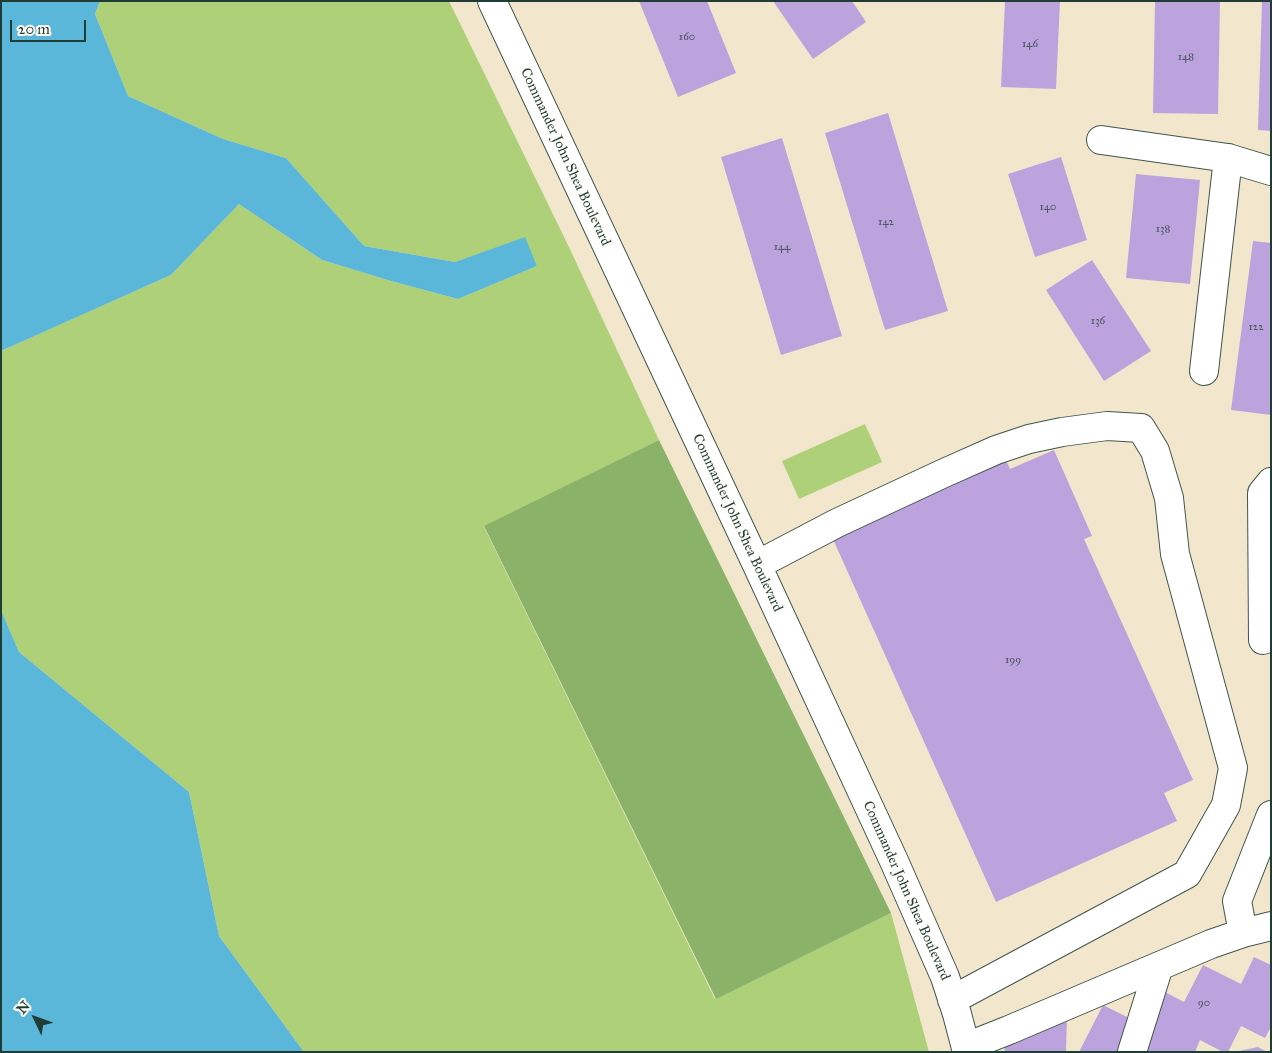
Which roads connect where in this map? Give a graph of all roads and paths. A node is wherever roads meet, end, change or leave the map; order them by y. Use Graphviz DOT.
graph roads {
  1 [pos="492,1"];
  2 [pos="1101,140"];
  3 [pos="1228,158"];
  4 [pos="1271,171"];
  5 [pos="1204,371"];
  6 [pos="1271,482"];
  7 [pos="757,565"];
  8 [pos="1262,640"];
  9 [pos="1271,815"];
  10 [pos="1271,926"];
  11 [pos="1243,933"];
  12 [pos="1159,966"];
  13 [pos="952,1000"];
  14 [pos="966,1049"];
  15 [pos="1132,1052"];
  1 -- 7 [label="street, Commander John Shea Boulevard"];
  2 -- 3 [label="street"];
  3 -- 4 [label="street"];
  3 -- 5 [label="street"];
  6 -- 8 [label="street"];
  7 -- 13 [label="street, Commander John Shea Boulevard"];
  7 -- 13 [label="street"];
  9 -- 11 [label="street"];
  10 -- 11 [label="street"];
  11 -- 12 [label="street"];
  12 -- 14 [label="street"];
  12 -- 15 [label="street"];
  13 -- 14 [label="street, Commander John Shea Boulevard"];
}
